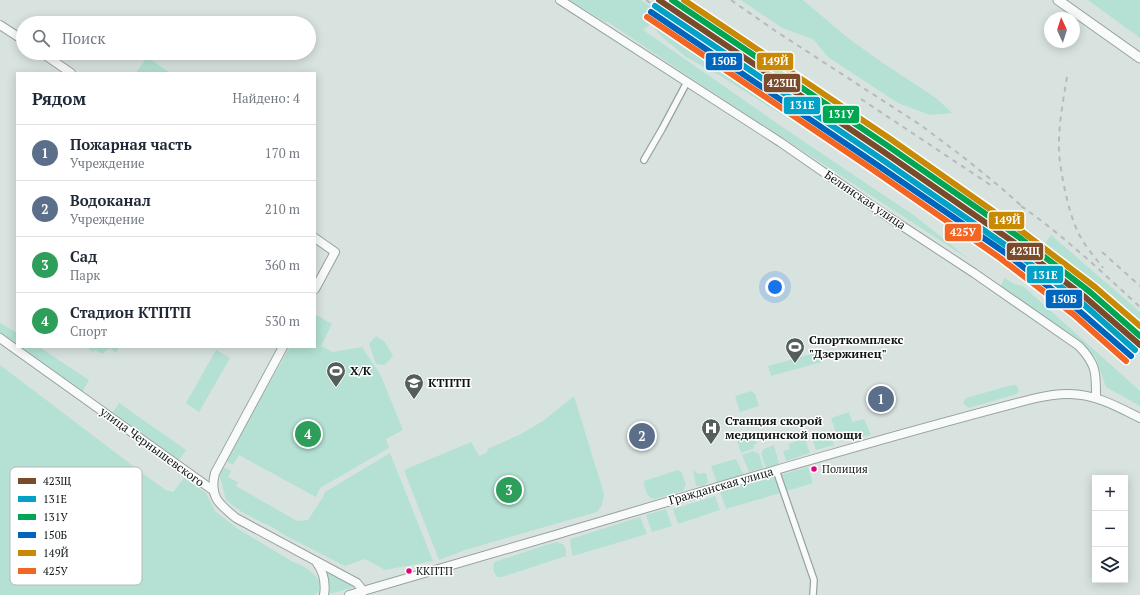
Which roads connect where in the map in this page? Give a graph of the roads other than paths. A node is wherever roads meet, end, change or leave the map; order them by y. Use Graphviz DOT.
graph roads {
  1 [pos="560,0"];
  2 [pos="1058,0"];
  3 [pos="0,25"];
  4 [pos="16,35"];
  5 [pos="1140,58"];
  6 [pos="52,60"];
  7 [pos="70,72"];
  8 [pos="687,82"];
  9 [pos="644,160"];
  10 [pos="316,239"];
  11 [pos="316,287"];
  12 [pos="0,338"];
  13 [pos="282,348"];
  14 [pos="1096,398"];
  15 [pos="1140,418"];
  16 [pos="776,470"];
  17 [pos="214,490"];
  18 [pos="317,562"];
  19 [pos="357,583"];
  20 [pos="371,589"];
  21 [pos="326,593"];
  22 [pos="362,593"];
  23 [pos="350,595"];
  24 [pos="812,595"];
  1 -- 8 [label="street, Белинская улица"];
  2 -- 5 [label="main road"];
  3 -- 4 [label="street"];
  6 -- 7 [label="street"];
  8 -- 9 [label="street"];
  8 -- 14 [label="street, Белинская улица"];
  10 -- 11 [label="street"];
  12 -- 17 [label="street, улица Чернышевского"];
  13 -- 17 [label="street"];
  14 -- 15 [label="street"];
  14 -- 16 [label="street, Гражданская улица"];
  16 -- 20 [label="street, Гражданская улица"];
  16 -- 24 [label="street"];
  17 -- 18 [label="street, улица Чернышевского"];
  18 -- 19 [label="street, улица Чернышевского"];
  18 -- 21 [label="street"];
  19 -- 20 [label="street, улица Чернышевского"];
  19 -- 22 [label="street"];
  20 -- 22 [label="street, Гражданская улица"];
  22 -- 23 [label="street, Гражданская улица"];
}
